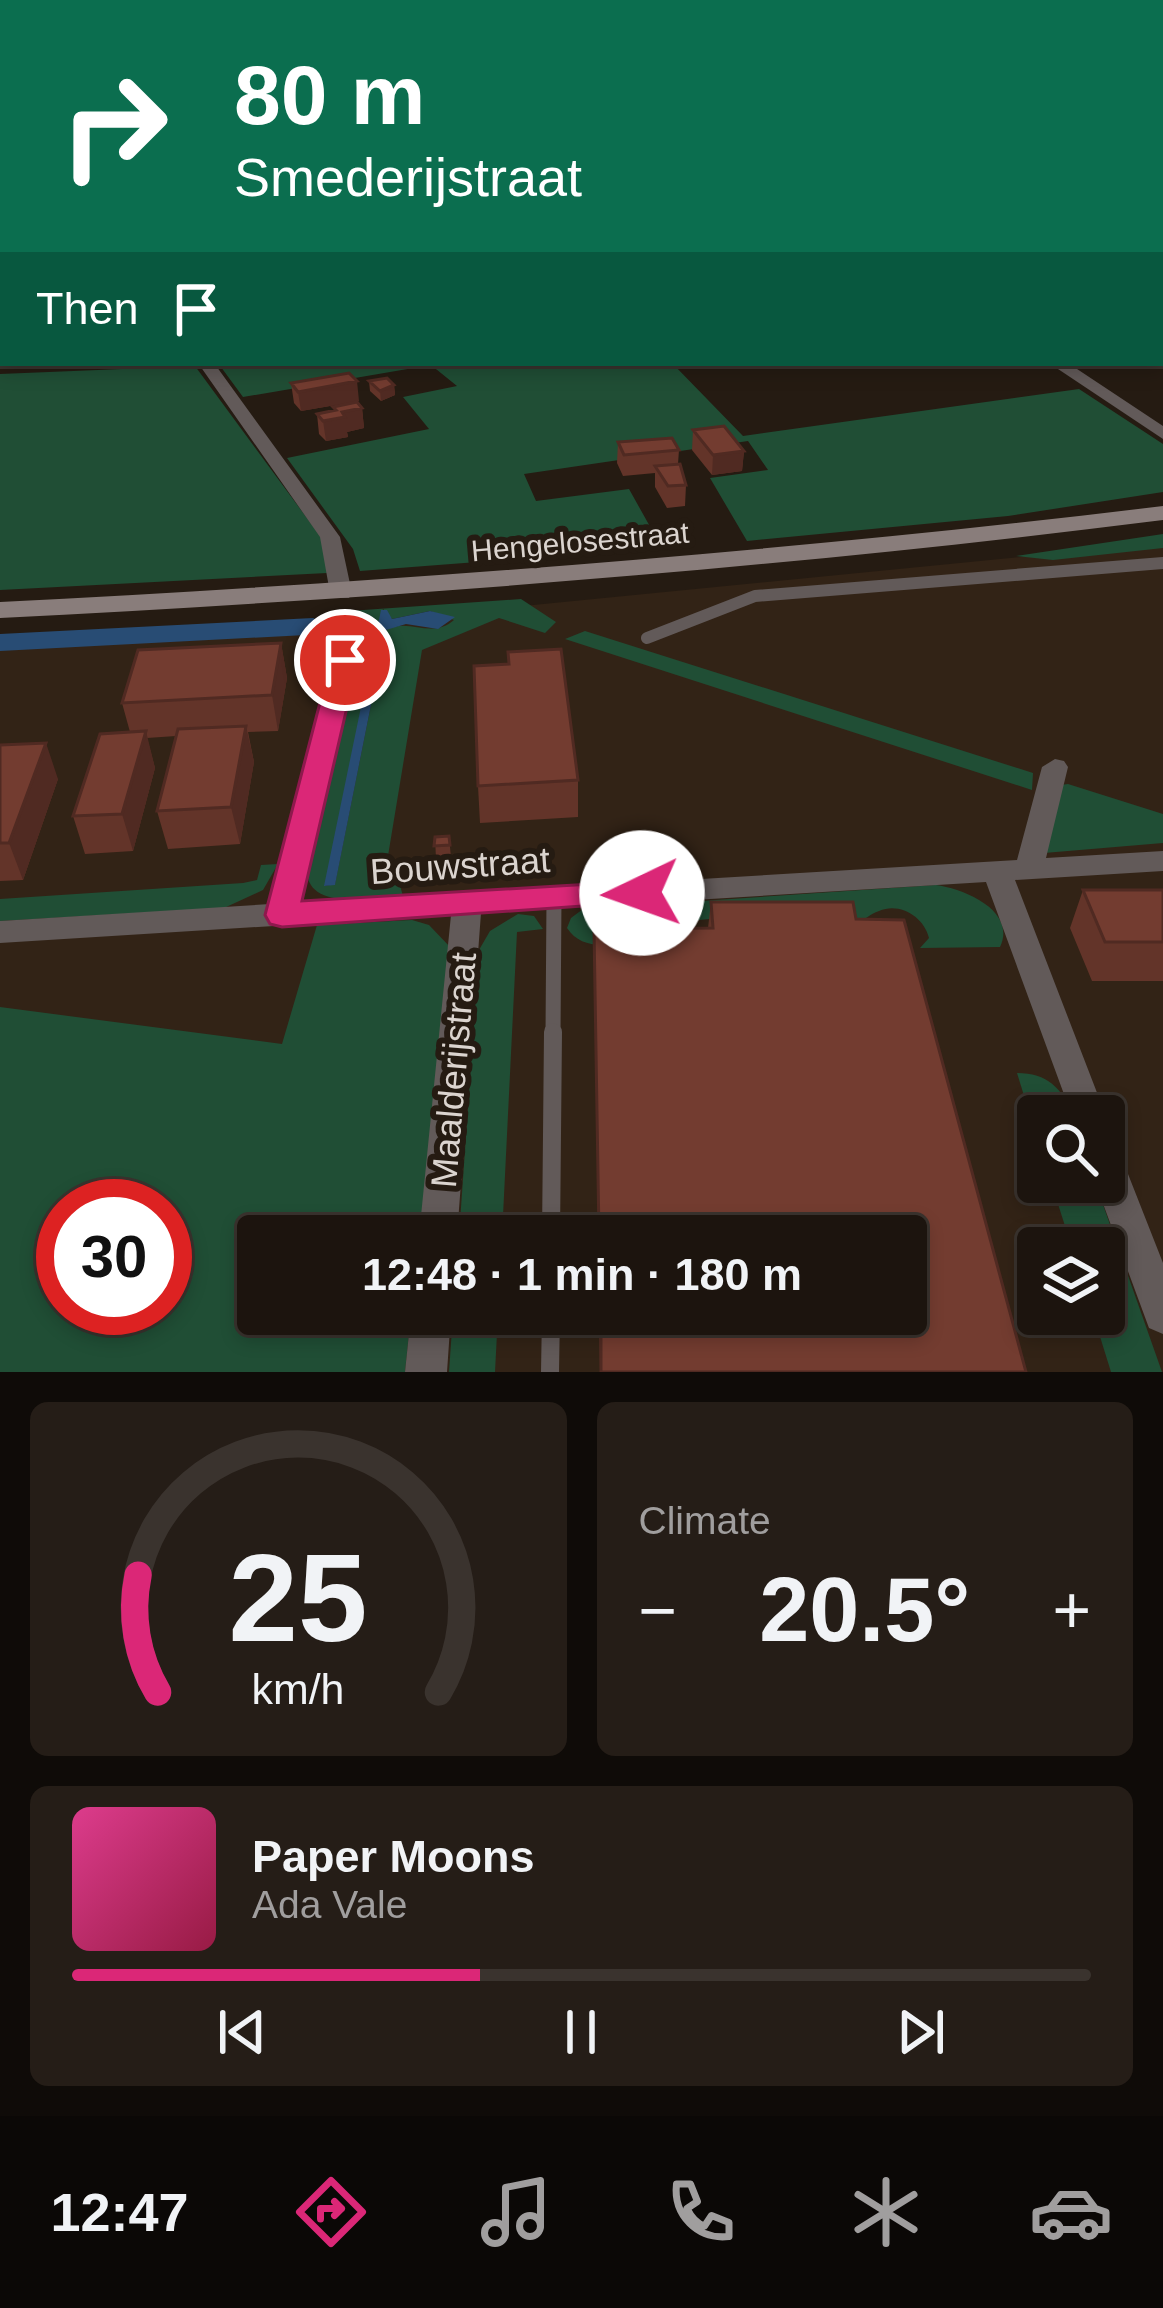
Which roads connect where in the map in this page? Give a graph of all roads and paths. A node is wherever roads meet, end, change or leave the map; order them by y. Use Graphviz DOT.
graph roads {
  1 [pos="208,366"];
  2 [pos="1061,366"];
  3 [pos="1163,434"];
  4 [pos="1163,513"];
  5 [pos="1163,563"];
  6 [pos="341,593"];
  7 [pos="0,610"];
  8 [pos="647,638"];
  9 [pos="345,660"];
  10 [pos="1055,767"];
  11 [pos="1163,861"];
  12 [pos="1013,871"];
  13 [pos="554,898"];
  14 [pos="467,903"];
  15 [pos="282,915"];
  16 [pos="0,932"];
  17 [pos="1082,1095"];
  18 [pos="1121,1203"];
  19 [pos="440,1215"];
  20 [pos="551,1215"];
  21 [pos="1163,1314"];
  22 [pos="429,1335"];
  23 [pos="550,1335"];
  24 [pos="426,1372"];
  25 [pos="550,1372"];
  1 -- 6 [label="street"];
  2 -- 3 [label="street"];
  4 -- 6 [label="main road, Hengelosestraat"];
  5 -- 8 [label="lane"];
  6 -- 7 [label="main road, Hengelosestraat"];
  9 -- 15 [label="street"];
  10 -- 12 [label="street"];
  11 -- 12 [label="street, Bouwstraat"];
  12 -- 13 [label="street, Bouwstraat"];
  12 -- 17 [label="street"];
  13 -- 14 [label="street, Bouwstraat"];
  13 -- 20 [label="lane"];
  14 -- 15 [label="street, Bouwstraat"];
  14 -- 19 [label="street, Maalderijstraat"];
  15 -- 16 [label="street, Bouwstraat"];
  18 -- 21 [label="street"];
  22 -- 24 [label="street"];
  23 -- 25 [label="lane"];
}
